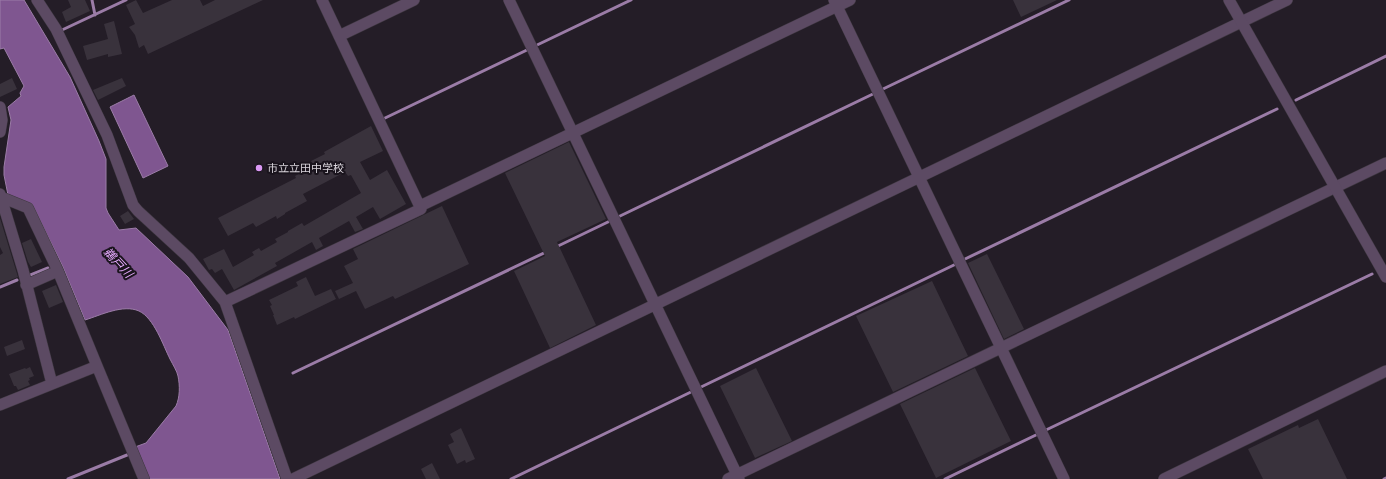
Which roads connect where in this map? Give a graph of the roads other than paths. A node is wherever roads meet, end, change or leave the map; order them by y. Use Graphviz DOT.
graph roads {
  1 [pos="37,0"];
  2 [pos="322,0"];
  3 [pos="414,0"];
  4 [pos="509,0"];
  5 [pos="850,0"];
  6 [pos="1229,0"];
  7 [pos="1287,0"];
  8 [pos="835,3"];
  9 [pos="1241,22"];
  10 [pos="339,36"];
  11 [pos="0,108"];
  12 [pos="0,132"];
  13 [pos="572,133"];
  14 [pos="1386,163"];
  15 [pos="919,177"];
  16 [pos="1335,187"];
  17 [pos="0,196"];
  18 [pos="420,206"];
  19 [pos="58,271"];
  20 [pos="1386,278"];
  21 [pos="26,285"];
  22 [pos="225,302"];
  23 [pos="655,304"];
  24 [pos="1001,348"];
  25 [pos="97,366"];
  26 [pos="1386,371"];
  27 [pos="52,384"];
  28 [pos="0,405"];
  29 [pos="735,478"];
  30 [pos="144,479"];
  31 [pos="287,479"];
  32 [pos="292,479"];
  33 [pos="1064,479"];
  34 [pos="1164,479"];
  1 -- 22 [label="street"];
  2 -- 10 [label="street"];
  3 -- 10 [label="street"];
  4 -- 13 [label="street"];
  5 -- 8 [label="street"];
  6 -- 9 [label="street"];
  7 -- 9 [label="street"];
  8 -- 13 [label="street"];
  8 -- 15 [label="street"];
  9 -- 15 [label="street"];
  9 -- 16 [label="street"];
  10 -- 18 [label="street"];
  11 -- 12 [label="street"];
  13 -- 18 [label="street"];
  13 -- 23 [label="street"];
  14 -- 16 [label="street"];
  15 -- 23 [label="street"];
  15 -- 24 [label="street"];
  16 -- 20 [label="street"];
  16 -- 24 [label="street"];
  17 -- 19 [label="street"];
  17 -- 21 [label="street"];
  18 -- 22 [label="street"];
  19 -- 21 [label="street"];
  19 -- 25 [label="street"];
  21 -- 27 [label="street"];
  22 -- 31 [label="street"];
  23 -- 29 [label="street"];
  23 -- 32 [label="street"];
  24 -- 29 [label="street"];
  24 -- 33 [label="street"];
  25 -- 27 [label="street"];
  25 -- 30 [label="street"];
  26 -- 34 [label="street"];
  27 -- 28 [label="street"];
}
